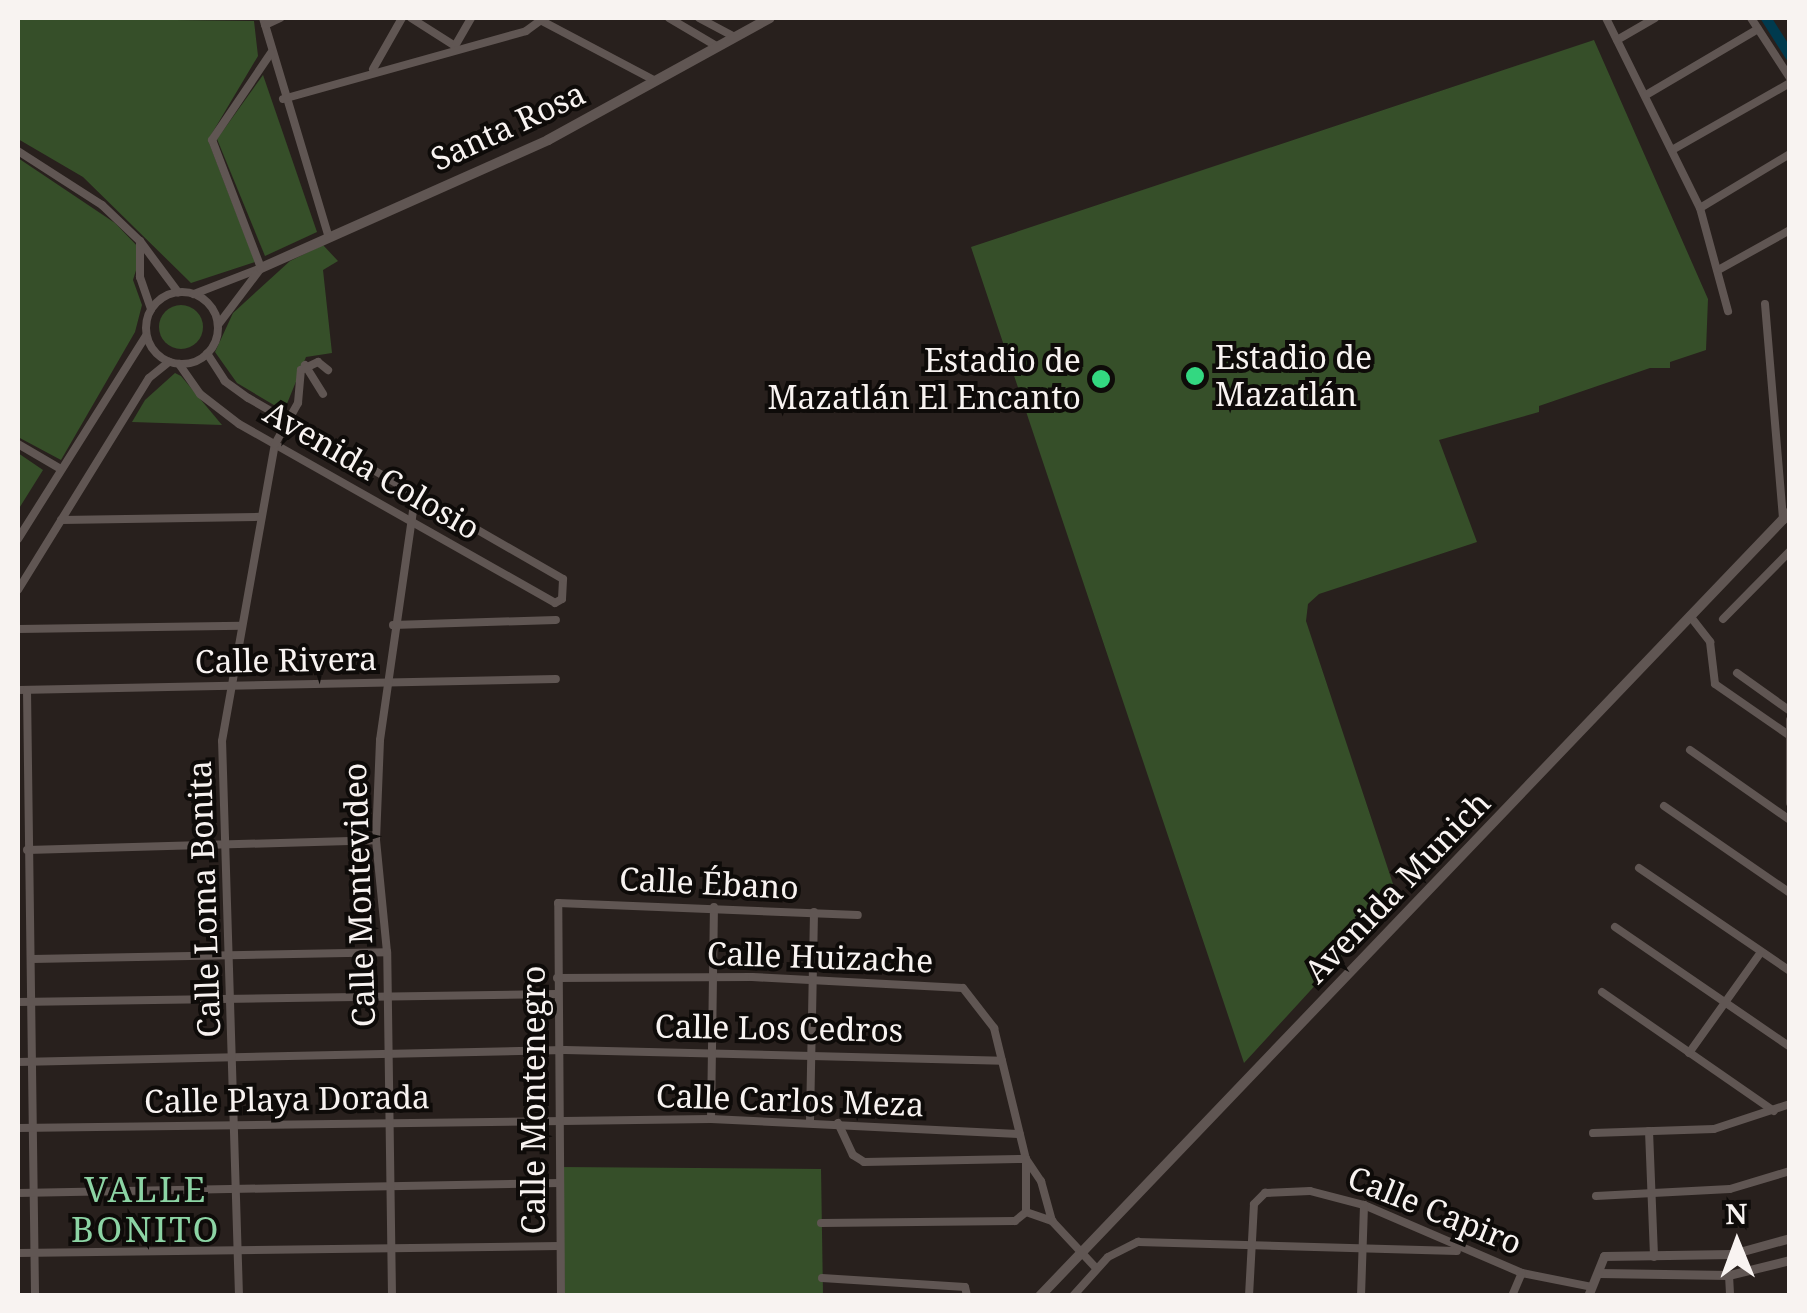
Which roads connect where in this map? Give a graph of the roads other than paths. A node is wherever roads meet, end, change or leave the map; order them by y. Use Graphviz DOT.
graph roads {
  1 [pos="280,18"];
  2 [pos="402,18"];
  3 [pos="411,18"];
  4 [pos="471,18"];
  5 [pos="669,18"];
  6 [pos="699,18"];
  7 [pos="720,18"];
  8 [pos="770,18"];
  9 [pos="1606,18"];
  10 [pos="1655,18"];
  11 [pos="1751,18"];
  12 [pos="542,19"];
  13 [pos="264,21"];
  14 [pos="711,25"];
  15 [pos="1758,29"];
  16 [pos="736,38"];
  17 [pos="1617,40"];
  18 [pos="455,46"];
  19 [pos="718,48"];
  20 [pos="271,53"];
  21 [pos="372,69"];
  22 [pos="1790,81"];
  23 [pos="656,82"];
  24 [pos="1646,94"];
  25 [pos="283,99"];
  26 [pos="1672,150"];
  27 [pos="18,152"];
  28 [pos="1790,154"];
  29 [pos="1700,208"];
  30 [pos="1790,230"];
  31 [pos="328,235"];
  32 [pos="140,241"];
  33 [pos="261,268"];
  34 [pos="1720,268"];
  35 [pos="178,292"];
  36 [pos="194,294"];
  37 [pos="1764,304"];
  38 [pos="151,309"];
  39 [pos="1728,310"];
  40 [pos="218,325"];
  41 [pos="146,336"];
  42 [pos="207,354"];
  43 [pos="174,363"];
  44 [pos="305,365"];
  45 [pos="328,370"];
  46 [pos="323,394"];
  47 [pos="288,422"];
  48 [pos="18,444"];
  49 [pos="275,444"];
  50 [pos="59,468"];
  51 [pos="416,496"];
  52 [pos="1786,516"];
  53 [pos="260,518"];
  54 [pos="60,520"];
  55 [pos="411,521"];
  56 [pos="18,539"];
  57 [pos="1790,551"];
  58 [pos="18,590"];
  59 [pos="1690,616"];
  60 [pos="1723,618"];
  61 [pos="556,620"];
  62 [pos="393,625"];
  63 [pos="242,626"];
  64 [pos="18,629"];
  65 [pos="1738,674"];
  66 [pos="556,680"];
  67 [pos="387,684"];
  68 [pos="233,686"];
  69 [pos="22,690"];
  70 [pos="1790,711"];
  71 [pos="1790,720"];
  72 [pos="1788,735"];
  73 [pos="1690,750"];
  74 [pos="22,793"];
  75 [pos="1790,802"];
  76 [pos="1664,806"];
  77 [pos="1790,820"];
  78 [pos="376,840"];
  79 [pos="221,844"];
  80 [pos="27,850"];
  81 [pos="1639,868"];
  82 [pos="1790,893"];
  83 [pos="558,903"];
  84 [pos="714,906"];
  85 [pos="814,912"];
  86 [pos="858,915"];
  87 [pos="1614,927"];
  88 [pos="387,952"];
  89 [pos="1761,952"];
  90 [pos="233,955"];
  91 [pos="32,959"];
  92 [pos="1790,971"];
  93 [pos="712,977"];
  94 [pos="556,978"];
  95 [pos="814,980"];
  96 [pos="1602,992"];
  97 [pos="556,994"];
  98 [pos="388,996"];
  99 [pos="234,998"];
  100 [pos="33,1001"];
  101 [pos="18,1002"];
  102 [pos="1726,1002"];
  103 [pos="1790,1047"];
  104 [pos="713,1051"];
  105 [pos="556,1054"];
  106 [pos="814,1054"];
  107 [pos="1689,1054"];
  108 [pos="389,1057"];
  109 [pos="236,1058"];
  110 [pos="34,1061"];
  111 [pos="1002,1061"];
  112 [pos="18,1062"];
  113 [pos="1790,1104"];
  114 [pos="1774,1111"];
  115 [pos="711,1119"];
  116 [pos="390,1122"];
  117 [pos="810,1122"];
  118 [pos="236,1123"];
  119 [pos="558,1123"];
  120 [pos="838,1123"];
  121 [pos="18,1128"];
  122 [pos="34,1128"];
  123 [pos="1649,1131"];
  124 [pos="1592,1133"];
  125 [pos="1020,1134"];
  126 [pos="1026,1160"];
  127 [pos="1790,1171"];
  128 [pos="559,1183"];
  129 [pos="390,1185"];
  130 [pos="237,1186"];
  131 [pos="18,1193"];
  132 [pos="34,1193"];
  133 [pos="1650,1195"];
  134 [pos="1596,1196"];
  135 [pos="1364,1204"];
  136 [pos="1024,1215"];
  137 [pos="1052,1221"];
  138 [pos="821,1223"];
  139 [pos="1790,1238"];
  140 [pos="560,1246"];
  141 [pos="391,1247"];
  142 [pos="238,1248"];
  143 [pos="1251,1248"];
  144 [pos="1363,1250"];
  145 [pos="1464,1251"];
  146 [pos="35,1252"];
  147 [pos="18,1253"];
  148 [pos="1080,1254"];
  149 [pos="1654,1257"];
  150 [pos="1790,1260"];
  151 [pos="1096,1268"];
  152 [pos="1522,1272"];
  153 [pos="1599,1273"];
  154 [pos="1729,1275"];
  155 [pos="822,1278"];
  156 [pos="966,1291"];
  157 [pos="1590,1291"];
  158 [pos="1043,1294"];
  159 [pos="36,1296"];
  160 [pos="238,1296"];
  161 [pos="392,1296"];
  162 [pos="561,1296"];
  163 [pos="1074,1296"];
  164 [pos="1249,1296"];
  165 [pos="1362,1296"];
  166 [pos="1512,1296"];
  167 [pos="1730,1296"];
  1 -- 13 [label="street"];
  2 -- 21 [label="street"];
  3 -- 18 [label="street"];
  4 -- 18 [label="street"];
  5 -- 19 [label="street"];
  6 -- 14 [label="street"];
  7 -- 14 [label="street"];
  8 -- 16 [label="main road, Santa Rosa"];
  9 -- 17 [label="street"];
  10 -- 17 [label="street"];
  11 -- 15 [label="street"];
  12 -- 18 [label="street"];
  12 -- 23 [label="street"];
  13 -- 20 [label="street"];
  14 -- 16 [label="street"];
  15 -- 22 [label="street"];
  15 -- 24 [label="street"];
  16 -- 19 [label="main road, Santa Rosa"];
  17 -- 24 [label="street"];
  18 -- 21 [label="street"];
  19 -- 23 [label="main road, Santa Rosa"];
  20 -- 25 [label="street"];
  20 -- 33 [label="street"];
  21 -- 25 [label="street"];
  22 -- 26 [label="street"];
  23 -- 31 [label="main road, Santa Rosa"];
  24 -- 26 [label="street"];
  25 -- 31 [label="street"];
  26 -- 29 [label="street"];
  27 -- 32 [label="street"];
  28 -- 29 [label="street"];
  29 -- 34 [label="street"];
  30 -- 34 [label="street"];
  31 -- 33 [label="main road, Santa Rosa"];
  32 -- 35 [label="street"];
  32 -- 38 [label="street"];
  33 -- 36 [label="street"];
  33 -- 40 [label="street"];
  34 -- 39 [label="street"];
  35 -- 36 [label="street"];
  35 -- 38 [label="street"];
  36 -- 40 [label="street"];
  37 -- 52 [label="street"];
  38 -- 41 [label="street"];
  40 -- 42 [label="street"];
  41 -- 43 [label="street"];
  41 -- 50 [label="street"];
  42 -- 43 [label="street"];
  42 -- 47 [label="street, Avenida Colosio"];
  43 -- 49 [label="street, Avenida Colosio"];
  43 -- 54 [label="street"];
  44 -- 45 [label="street"];
  44 -- 46 [label="street"];
  44 -- 47 [label="street, Calle Loma Bonita"];
  47 -- 49 [label="street, Calle Loma Bonita"];
  47 -- 51 [label="street, Avenida Colosio"];
  48 -- 50 [label="street"];
  49 -- 53 [label="street, Calle Loma Bonita"];
  49 -- 55 [label="street, Avenida Colosio"];
  50 -- 56 [label="street"];
  51 -- 55 [label="street, Calle Montevideo"];
  51 -- 55 [label="street, Avenida Colosio"];
  52 -- 59 [label="main road, Avenida Munich"];
  53 -- 54 [label="street"];
  53 -- 63 [label="street, Calle Loma Bonita"];
  54 -- 58 [label="street"];
  55 -- 62 [label="street, Calle Montevideo"];
  57 -- 60 [label="street"];
  59 -- 72 [label="street"];
  59 -- 148 [label="main road, Avenida Munich"];
  61 -- 62 [label="street"];
  62 -- 67 [label="street, Calle Montevideo"];
  63 -- 64 [label="street"];
  63 -- 68 [label="street, Calle Loma Bonita"];
  65 -- 70 [label="street"];
  66 -- 67 [label="street, Calle Rivera"];
  67 -- 68 [label="street, Calle Rivera"];
  67 -- 78 [label="street, Calle Montevideo"];
  68 -- 69 [label="street, Calle Rivera"];
  68 -- 79 [label="street, Calle Loma Bonita"];
  69 -- 74 [label="street"];
  71 -- 72 [label="street"];
  72 -- 75 [label="street"];
  73 -- 77 [label="street"];
  74 -- 80 [label="street"];
  76 -- 82 [label="street"];
  78 -- 79 [label="street"];
  78 -- 88 [label="street, Calle Montevideo"];
  79 -- 80 [label="street"];
  79 -- 90 [label="street, Calle Loma Bonita"];
  80 -- 91 [label="street"];
  81 -- 89 [label="street"];
  83 -- 84 [label="street, Calle Ébano"];
  83 -- 94 [label="street, Calle Montenegro"];
  84 -- 85 [label="street, Calle Ébano"];
  84 -- 93 [label="street"];
  85 -- 86 [label="street, Calle Ébano"];
  85 -- 95 [label="street"];
  87 -- 102 [label="street"];
  88 -- 90 [label="street"];
  88 -- 98 [label="street, Calle Montevideo"];
  89 -- 92 [label="street"];
  89 -- 102 [label="street"];
  90 -- 91 [label="street"];
  90 -- 99 [label="street, Calle Loma Bonita"];
  91 -- 100 [label="street"];
  93 -- 94 [label="street, Calle Huizache"];
  93 -- 95 [label="street, Calle Huizache"];
  93 -- 104 [label="street"];
  94 -- 97 [label="street, Calle Montenegro"];
  95 -- 106 [label="street"];
  95 -- 111 [label="street, Calle Huizache"];
  96 -- 107 [label="street"];
  97 -- 98 [label="street"];
  97 -- 105 [label="street, Calle Montenegro"];
  98 -- 99 [label="street"];
  98 -- 108 [label="street, Calle Montevideo"];
  99 -- 100 [label="street"];
  99 -- 109 [label="street, Calle Loma Bonita"];
  100 -- 101 [label="street"];
  100 -- 110 [label="street"];
  102 -- 103 [label="street"];
  102 -- 107 [label="street"];
  104 -- 105 [label="street, Calle Los Cedros"];
  104 -- 106 [label="street, Calle Los Cedros"];
  104 -- 115 [label="street"];
  105 -- 108 [label="street, Calle Los Cedros"];
  105 -- 119 [label="street, Calle Montenegro"];
  106 -- 111 [label="street, Calle Los Cedros"];
  106 -- 117 [label="street"];
  107 -- 114 [label="street"];
  108 -- 109 [label="street, Calle Los Cedros"];
  108 -- 116 [label="street, Calle Montevideo"];
  109 -- 110 [label="street, Calle Los Cedros"];
  109 -- 118 [label="street, Calle Loma Bonita"];
  110 -- 112 [label="street, Calle Los Cedros"];
  110 -- 122 [label="street"];
  111 -- 125 [label="street, Calle Huizache"];
  113 -- 114 [label="street"];
  114 -- 123 [label="street"];
  115 -- 117 [label="street, Calle Carlos Meza"];
  115 -- 119 [label="street, Calle Carlos Meza"];
  116 -- 118 [label="street, Calle Playa Dorada"];
  116 -- 119 [label="street, Calle Playa Dorada"];
  116 -- 129 [label="street, Calle Montevideo"];
  117 -- 120 [label="street, Calle Carlos Meza"];
  118 -- 122 [label="street, Calle Playa Dorada"];
  118 -- 130 [label="street, Calle Loma Bonita"];
  119 -- 128 [label="street, Calle Montenegro"];
  120 -- 125 [label="street, Calle Carlos Meza"];
  120 -- 126 [label="street"];
  121 -- 122 [label="street, Calle Playa Dorada"];
  122 -- 132 [label="street"];
  123 -- 124 [label="street"];
  123 -- 133 [label="street"];
  125 -- 126 [label="street, Calle Huizache"];
  126 -- 136 [label="street"];
  126 -- 137 [label="street, Calle Huizache"];
  127 -- 133 [label="street"];
  128 -- 129 [label="street"];
  128 -- 140 [label="street, Calle Montenegro"];
  129 -- 130 [label="street"];
  129 -- 141 [label="street, Calle Montevideo"];
  130 -- 132 [label="street"];
  130 -- 142 [label="street, Calle Loma Bonita"];
  131 -- 132 [label="street"];
  132 -- 146 [label="street"];
  133 -- 134 [label="street"];
  133 -- 149 [label="street"];
  135 -- 143 [label="street, Calle Capiro"];
  135 -- 144 [label="street"];
  135 -- 145 [label="street, Calle Capiro"];
  136 -- 137 [label="street"];
  136 -- 138 [label="street"];
  137 -- 148 [label="street, Calle Huizache"];
  139 -- 149 [label="street"];
  140 -- 141 [label="street"];
  140 -- 162 [label="street, Calle Montenegro"];
  141 -- 142 [label="street"];
  141 -- 161 [label="street, Calle Montevideo"];
  142 -- 146 [label="street"];
  142 -- 160 [label="street, Calle Loma Bonita"];
  143 -- 144 [label="street"];
  143 -- 151 [label="street"];
  143 -- 164 [label="street"];
  144 -- 145 [label="street"];
  144 -- 165 [label="street"];
  145 -- 152 [label="street, Calle Capiro"];
  146 -- 147 [label="street"];
  146 -- 159 [label="street"];
  148 -- 151 [label="street, Calle Huizache"];
  148 -- 158 [label="main road, Avenida Munich"];
  149 -- 153 [label="street"];
  150 -- 154 [label="street"];
  151 -- 163 [label="street"];
  152 -- 157 [label="street, Calle Capiro"];
  152 -- 166 [label="street"];
  153 -- 154 [label="street"];
  153 -- 157 [label="street"];
  154 -- 167 [label="street"];
  155 -- 156 [label="street"];
}
